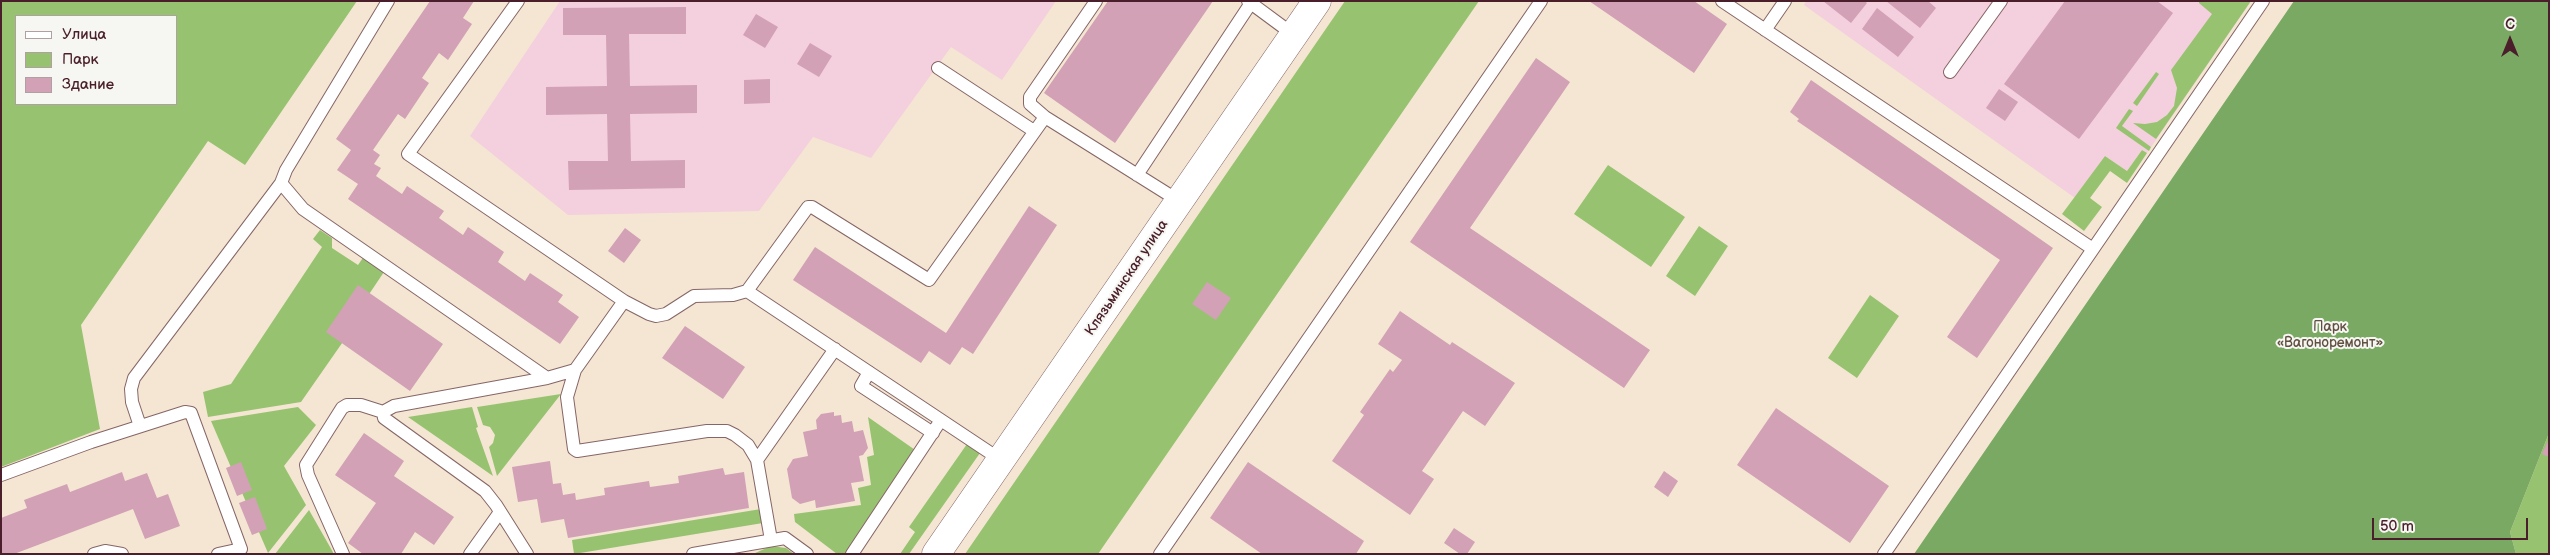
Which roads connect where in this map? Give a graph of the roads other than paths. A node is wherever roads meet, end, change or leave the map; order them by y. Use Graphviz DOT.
graph roads {
  1 [pos="388,1"];
  2 [pos="518,1"];
  3 [pos="1096,1"];
  4 [pos="1317,1"];
  5 [pos="1540,1"];
  6 [pos="1722,1"];
  7 [pos="1784,1"];
  8 [pos="2001,1"];
  9 [pos="2263,1"];
  10 [pos="1249,2"];
  11 [pos="1765,30"];
  12 [pos="1294,35"];
  13 [pos="938,68"];
  14 [pos="1950,72"];
  15 [pos="1044,117"];
  16 [pos="1034,132"];
  17 [pos="1137,175"];
  18 [pos="281,183"];
  19 [pos="1179,201"];
  20 [pos="2093,248"];
  21 [pos="747,290"];
  22 [pos="624,301"];
  23 [pos="835,349"];
  24 [pos="575,370"];
  25 [pos="869,372"];
  26 [pos="547,378"];
  27 [pos="383,412"];
  28 [pos="941,420"];
  29 [pos="140,426"];
  30 [pos="932,433"];
  31 [pos="757,460"];
  32 [pos="1001,460"];
  33 [pos="1,475"];
  34 [pos="500,512"];
  35 [pos="771,540"];
  36 [pos="94,554"];
  37 [pos="122,554"];
  38 [pos="218,554"];
  39 [pos="344,554"];
  40 [pos="470,554"];
  41 [pos="527,554"];
  42 [pos="693,554"];
  43 [pos="806,554"];
  44 [pos="852,554"];
  45 [pos="936,554"];
  46 [pos="1160,554"];
  47 [pos="1884,554"];
  1 -- 18 [label="lane"];
  2 -- 22 [label="lane"];
  3 -- 15 [label="lane"];
  4 -- 12 [label="street, Клязьминская улица"];
  5 -- 46 [label="lane"];
  6 -- 11 [label="lane"];
  7 -- 11 [label="lane"];
  8 -- 14 [label="lane"];
  9 -- 20 [label="lane"];
  10 -- 12 [label="lane"];
  10 -- 17 [label="lane"];
  11 -- 20 [label="lane"];
  12 -- 19 [label="street, Клязьминская улица"];
  13 -- 16 [label="lane"];
  15 -- 16 [label="lane"];
  15 -- 17 [label="lane"];
  16 -- 21 [label="lane"];
  17 -- 19 [label="lane"];
  18 -- 26 [label="lane"];
  18 -- 29 [label="lane"];
  19 -- 32 [label="street, Клязьминская улица"];
  20 -- 47 [label="lane"];
  21 -- 22 [label="lane"];
  21 -- 23 [label="lane"];
  22 -- 24 [label="lane"];
  23 -- 25 [label="lane"];
  23 -- 31 [label="lane"];
  24 -- 26 [label="lane"];
  24 -- 31 [label="lane"];
  25 -- 28 [label="lane"];
  25 -- 30 [label="lane"];
  26 -- 27 [label="lane"];
  27 -- 34 [label="lane"];
  27 -- 39 [label="lane"];
  28 -- 30 [label="lane"];
  28 -- 32 [label="lane"];
  29 -- 33 [label="lane"];
  29 -- 38 [label="lane"];
  30 -- 44 [label="lane"];
  31 -- 35 [label="lane"];
  32 -- 45 [label="street, Клязьминская улица"];
  34 -- 40 [label="lane"];
  34 -- 41 [label="lane"];
  35 -- 42 [label="lane"];
  35 -- 43 [label="lane"];
  36 -- 37 [label="lane"];
}
